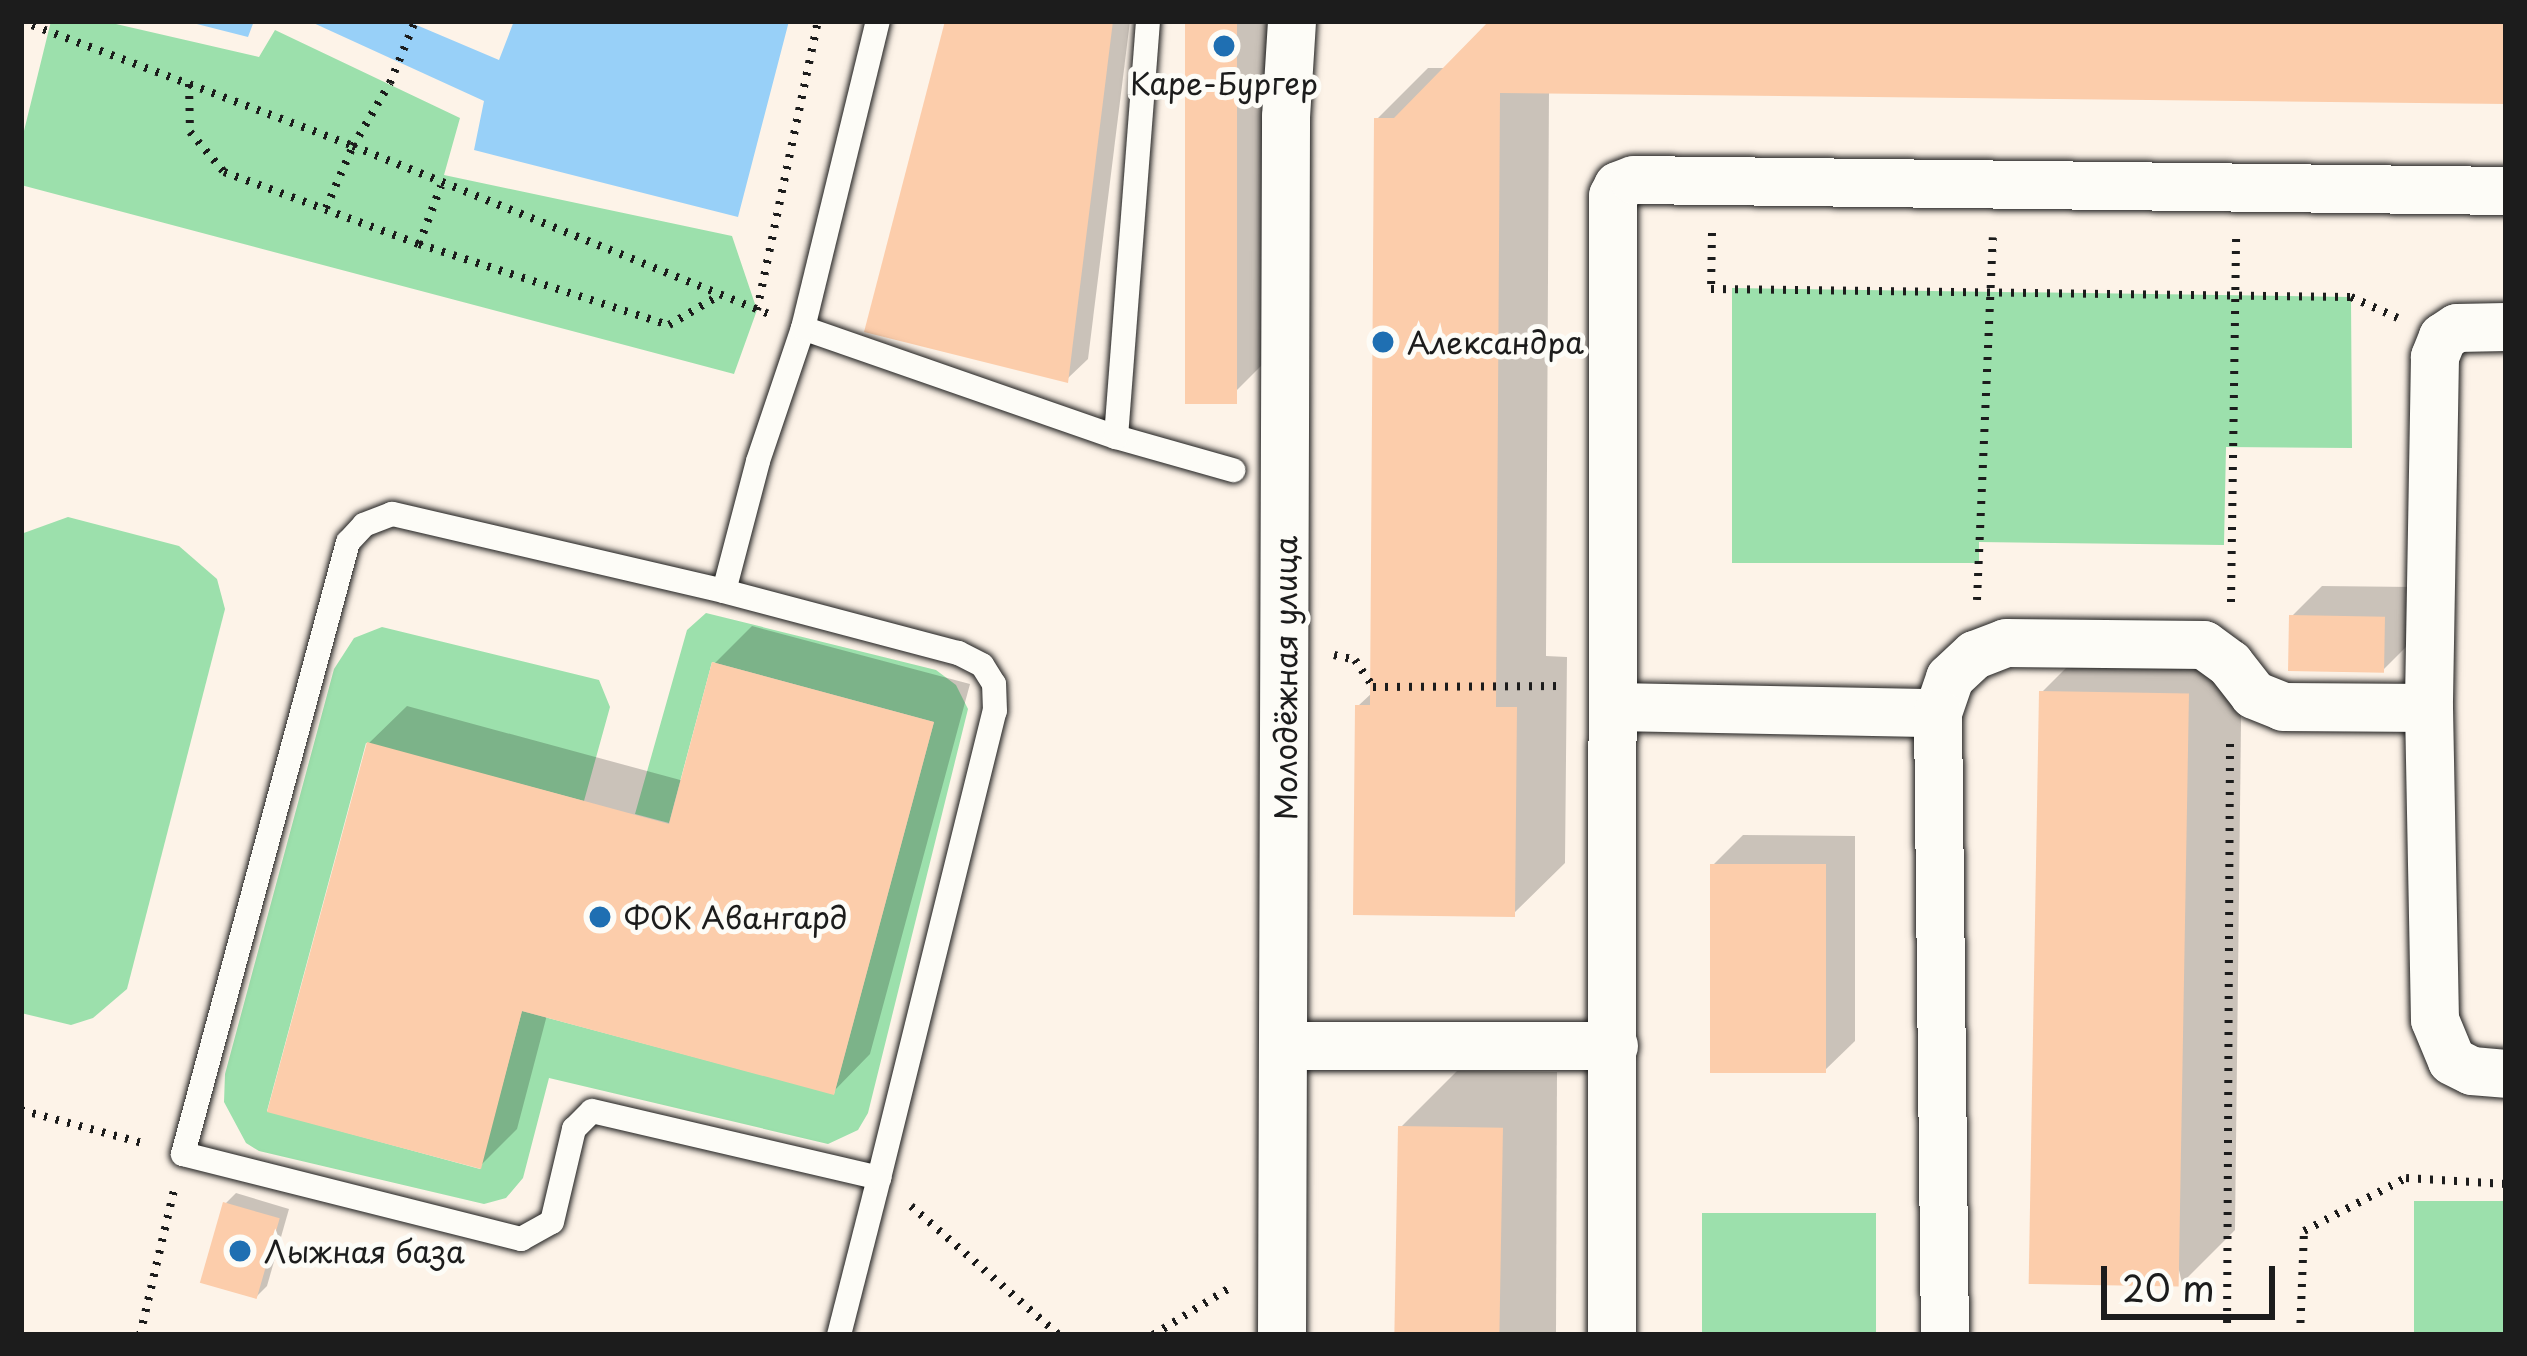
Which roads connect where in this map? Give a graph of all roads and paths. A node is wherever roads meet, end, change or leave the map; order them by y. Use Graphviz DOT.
graph roads {
  1 [pos="21,21"];
  2 [pos="60,21"];
  3 [pos="415,21"];
  4 [pos="818,21"];
  5 [pos="878,21"];
  6 [pos="1148,21"];
  7 [pos="1292,21"];
  8 [pos="57,32"];
  9 [pos="189,84"];
  10 [pos="352,146"];
  11 [pos="1713,182"];
  12 [pos="1994,185"];
  13 [pos="441,186"];
  14 [pos="2237,188"];
  15 [pos="2506,191"];
  16 [pos="326,208"];
  17 [pos="419,244"];
  18 [pos="1991,293"];
  19 [pos="718,296"];
  20 [pos="2235,296"];
  21 [pos="758,310"];
  22 [pos="2506,327"];
  23 [pos="803,328"];
  24 [pos="2444,337"];
  25 [pos="1116,437"];
  26 [pos="1233,470"];
  27 [pos="724,590"];
  28 [pos="1285,653"];
  29 [pos="1975,656"];
  30 [pos="2230,664"];
  31 [pos="1615,707"];
  32 [pos="2429,708"];
  33 [pos="1938,713"];
  34 [pos="1283,1046"];
  35 [pos="1614,1046"];
  36 [pos="2506,1074"];
  37 [pos="21,1110"];
  38 [pos="183,1154"];
  39 [pos="879,1178"];
  40 [pos="2506,1184"];
  41 [pos="140,1335"];
  42 [pos="839,1335"];
  43 [pos="1059,1335"];
  44 [pos="1282,1335"];
  45 [pos="1612,1335"];
  46 [pos="1946,1335"];
  47 [pos="2227,1335"];
  48 [pos="2300,1335"];
  1 -- 8 [label="path"];
  2 -- 8 [label="path"];
  3 -- 10 [label="path"];
  4 -- 21 [label="path"];
  5 -- 23 [label="lane"];
  6 -- 25 [label="lane"];
  7 -- 28 [label="street, Молодёжная улица"];
  8 -- 9 [label="path"];
  9 -- 10 [label="path"];
  9 -- 16 [label="path"];
  10 -- 13 [label="path"];
  10 -- 16 [label="path"];
  11 -- 12 [label="street"];
  11 -- 18 [label="path"];
  11 -- 31 [label="street"];
  12 -- 14 [label="street"];
  12 -- 18 [label="path"];
  13 -- 17 [label="path"];
  13 -- 19 [label="path"];
  14 -- 15 [label="street"];
  14 -- 20 [label="path"];
  16 -- 17 [label="path"];
  17 -- 19 [label="path"];
  18 -- 20 [label="path"];
  18 -- 29 [label="path"];
  19 -- 21 [label="path"];
  20 -- 24 [label="path"];
  20 -- 30 [label="path"];
  21 -- 23 [label="path"];
  22 -- 24 [label="street"];
  23 -- 25 [label="lane"];
  23 -- 27 [label="lane"];
  24 -- 32 [label="street"];
  25 -- 26 [label="lane"];
  27 -- 38 [label="lane"];
  27 -- 39 [label="lane"];
  28 -- 31 [label="path"];
  28 -- 34 [label="street, Молодёжная улица"];
  29 -- 30 [label="street"];
  29 -- 33 [label="street"];
  30 -- 32 [label="street"];
  30 -- 47 [label="path"];
  31 -- 33 [label="street"];
  31 -- 35 [label="street"];
  32 -- 36 [label="street"];
  33 -- 46 [label="street"];
  34 -- 35 [label="street"];
  34 -- 44 [label="street, Молодёжная улица"];
  35 -- 45 [label="street"];
  37 -- 38 [label="path"];
  38 -- 39 [label="lane"];
  38 -- 41 [label="path"];
  39 -- 42 [label="lane"];
  39 -- 43 [label="path"];
  40 -- 48 [label="path"];
}
